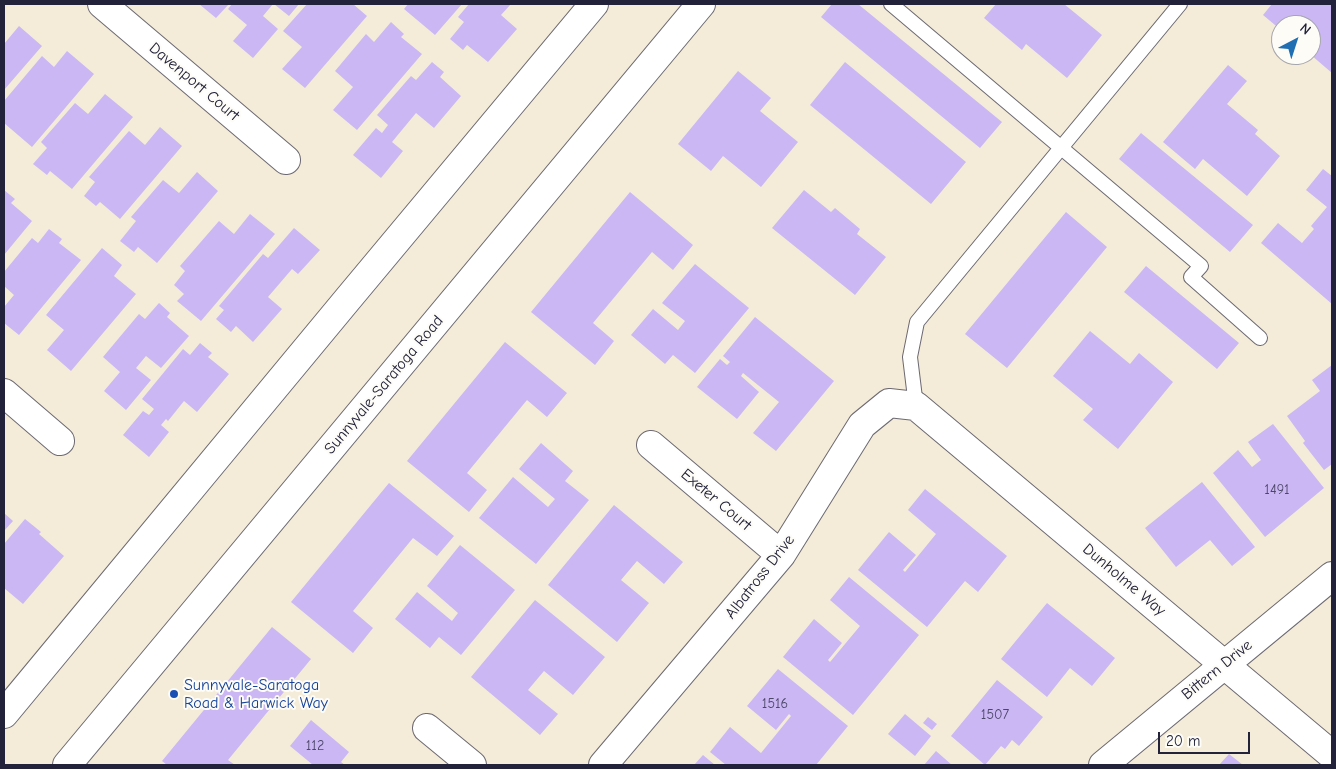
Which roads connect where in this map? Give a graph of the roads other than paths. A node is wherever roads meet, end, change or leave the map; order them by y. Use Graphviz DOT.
graph roads {
  1 [pos="102,4"];
  2 [pos="594,4"];
  3 [pos="701,4"];
  4 [pos="890,4"];
  5 [pos="1180,4"];
  6 [pos="1061,147"];
  7 [pos="286,160"];
  8 [pos="1260,338"];
  9 [pos="4,393"];
  10 [pos="916,406"];
  11 [pos="60,441"];
  12 [pos="651,445"];
  13 [pos="781,555"];
  14 [pos="1332,576"];
  15 [pos="1224,664"];
  16 [pos="4,714"];
  17 [pos="427,728"];
  18 [pos="1332,755"];
  19 [pos="67,765"];
  20 [pos="472,765"];
  21 [pos="603,765"];
  22 [pos="1103,765"];
  1 -- 7 [label="street, Davenport Court"];
  2 -- 16 [label="street"];
  3 -- 19 [label="street, Sunnyvale-Saratoga Road"];
  4 -- 6 [label="lane"];
  5 -- 6 [label="lane"];
  6 -- 8 [label="lane"];
  6 -- 10 [label="lane"];
  9 -- 11 [label="street"];
  10 -- 13 [label="street, Albatross Drive"];
  10 -- 15 [label="street, Dunholme Way"];
  12 -- 13 [label="street, Exeter Court"];
  13 -- 21 [label="street, Albatross Drive"];
  14 -- 15 [label="street, Bittern Drive"];
  15 -- 18 [label="street, Dunholme Way"];
  15 -- 22 [label="street, Bittern Drive"];
  17 -- 20 [label="street"];
}
